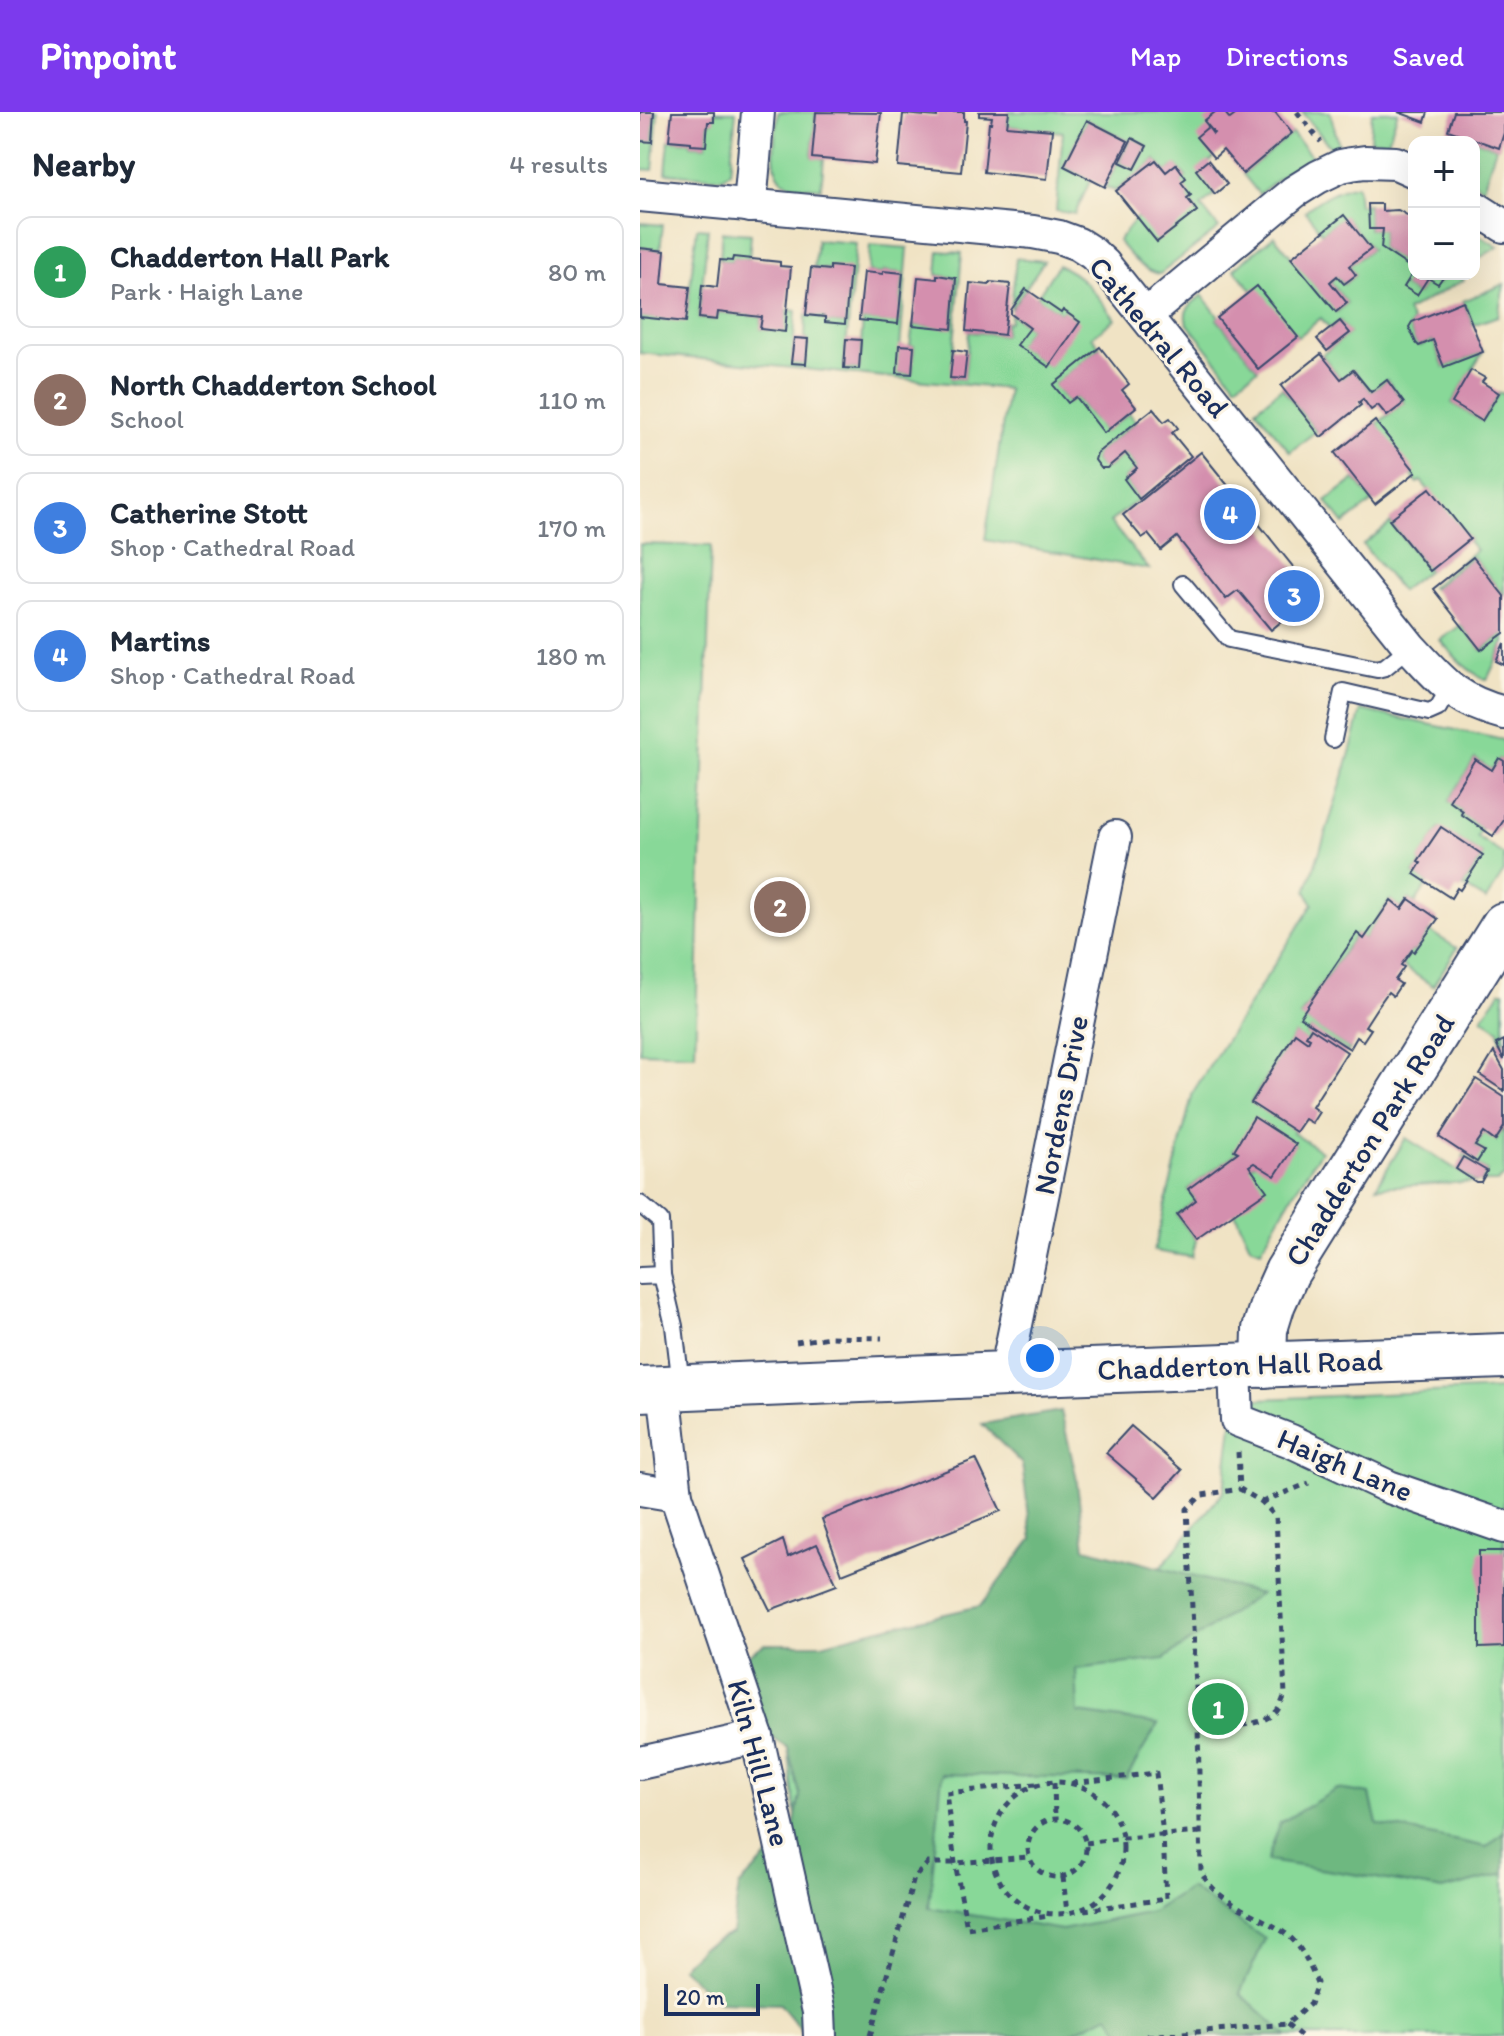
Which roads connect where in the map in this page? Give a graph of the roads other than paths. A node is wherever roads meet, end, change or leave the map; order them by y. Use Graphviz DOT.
graph roads {
  1 [pos="758,112"];
  2 [pos="1408,168"];
  3 [pos="640,195"];
  4 [pos="750,206"];
  5 [pos="1476,208"];
  6 [pos="1504,226"];
  7 [pos="1146,315"];
  8 [pos="1183,584"];
  9 [pos="1410,647"];
  10 [pos="1449,689"];
  11 [pos="1504,713"];
  12 [pos="1333,739"];
  13 [pos="1115,837"];
  14 [pos="1502,933"];
  15 [pos="640,1204"];
  16 [pos="662,1275"];
  17 [pos="640,1276"];
  18 [pos="1504,1356"];
  19 [pos="1250,1366"];
  20 [pos="1006,1374"];
  21 [pos="662,1388"];
  22 [pos="640,1489"];
  23 [pos="676,1495"];
  24 [pos="1504,1527"];
  25 [pos="757,1737"];
  26 [pos="640,1763"];
  27 [pos="820,2036"];
  1 -- 4 [label="street"];
  2 -- 7 [label="street"];
  3 -- 4 [label="street, Cathedral Road"];
  4 -- 7 [label="street, Cathedral Road"];
  5 -- 6 [label="street"];
  7 -- 9 [label="street, Cathedral Road"];
  8 -- 9 [label="lane"];
  9 -- 10 [label="street, Cathedral Road"];
  10 -- 11 [label="street, Cathedral Road"];
  10 -- 12 [label="lane"];
  13 -- 20 [label="street, Nordens Drive"];
  14 -- 19 [label="main road, Chadderton Park Road"];
  15 -- 16 [label="lane"];
  16 -- 17 [label="lane"];
  16 -- 21 [label="lane"];
  18 -- 19 [label="main road, Chadderton Hall Road"];
  19 -- 20 [label="main road, Chadderton Hall Road"];
  19 -- 24 [label="street, Haigh Lane"];
  20 -- 21 [label="main road, Chadderton Hall Road"];
  21 -- 23 [label="street, Kiln Hill Lane"];
  22 -- 23 [label="street"];
  23 -- 25 [label="street, Kiln Hill Lane"];
  25 -- 26 [label="street"];
  25 -- 27 [label="street, Kiln Hill Lane"];
}
